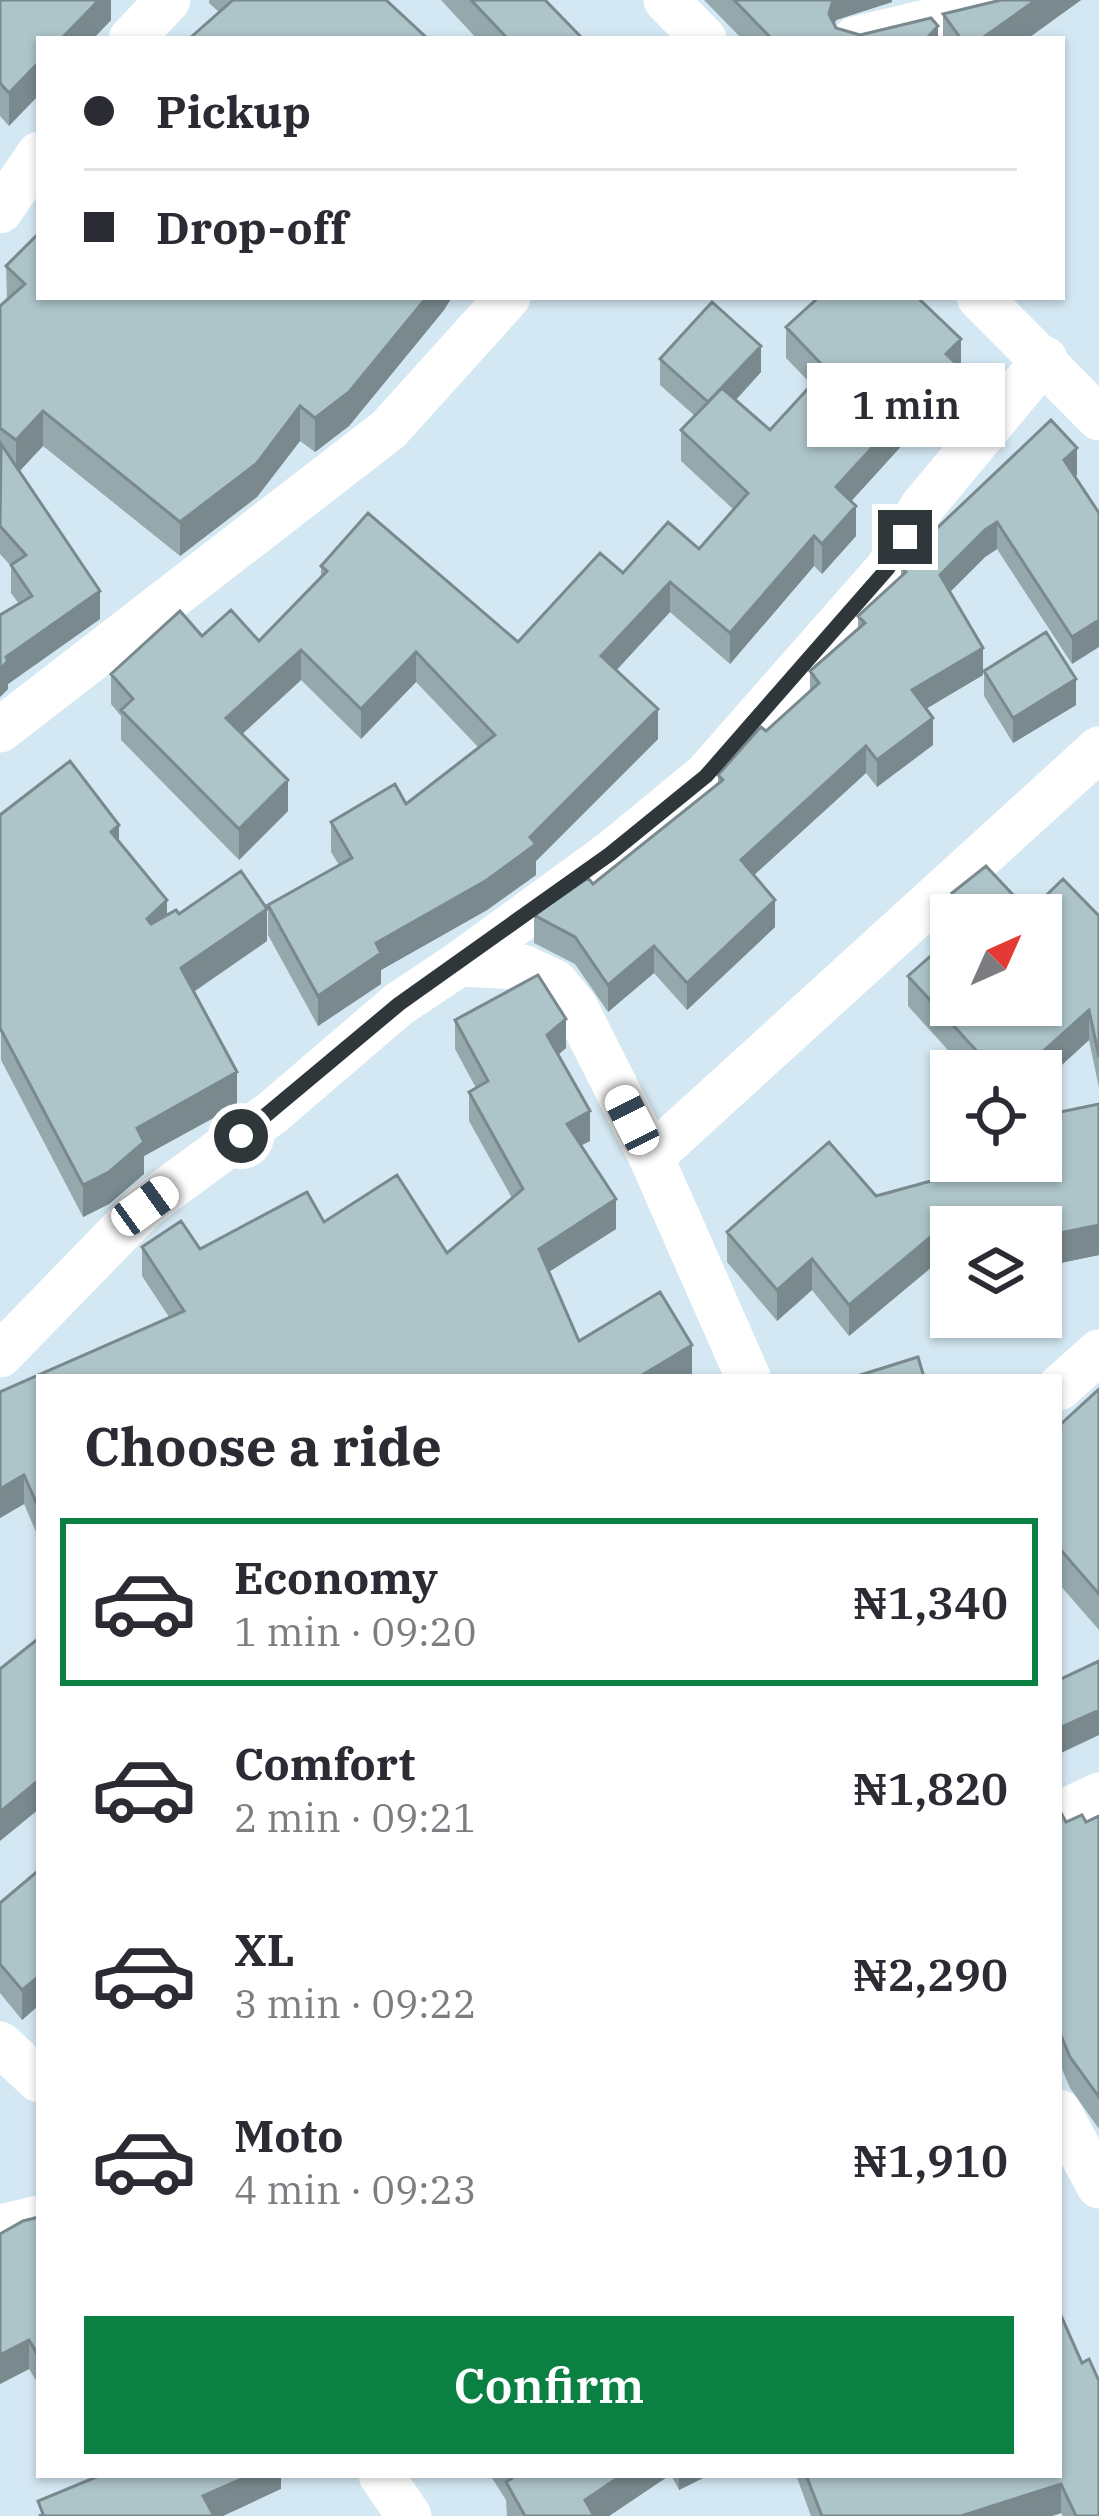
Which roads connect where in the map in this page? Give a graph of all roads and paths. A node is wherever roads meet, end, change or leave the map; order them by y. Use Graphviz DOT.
graph roads {
  1 [pos="168,0"];
  2 [pos="666,0"];
  3 [pos="1020,0"];
  4 [pos="134,36"];
  5 [pos="701,36"];
  6 [pos="868,36"];
  7 [pos="36,158"];
  8 [pos="0,211"];
  9 [pos="505,300"];
  10 [pos="982,300"];
  11 [pos="1046,359"];
  12 [pos="1098,414"];
  13 [pos="0,730"];
  14 [pos="1099,749"];
  15 [pos="460,964"];
  16 [pos="651,1157"];
  17 [pos="1099,1352"];
  18 [pos="0,1355"];
  19 [pos="747,1374"];
  20 [pos="1062,1385"];
  21 [pos="1099,1796"];
  22 [pos="1062,1813"];
  23 [pos="0,2044"];
  24 [pos="36,2077"];
  25 [pos="1062,2118"];
  26 [pos="1099,2186"];
  27 [pos="36,2219"];
  28 [pos="0,2227"];
  29 [pos="383,2478"];
  30 [pos="409,2516"];
  1 -- 4 [label="street"];
  2 -- 5 [label="street"];
  3 -- 6 [label="street"];
  7 -- 8 [label="street"];
  9 -- 13 [label="street"];
  10 -- 11 [label="street"];
  11 -- 12 [label="street"];
  11 -- 15 [label="street"];
  14 -- 16 [label="street"];
  15 -- 16 [label="street"];
  15 -- 18 [label="street"];
  16 -- 19 [label="street"];
  17 -- 20 [label="street"];
  21 -- 22 [label="street"];
  23 -- 24 [label="street"];
  25 -- 26 [label="street"];
  27 -- 28 [label="street"];
  29 -- 30 [label="street"];
}
